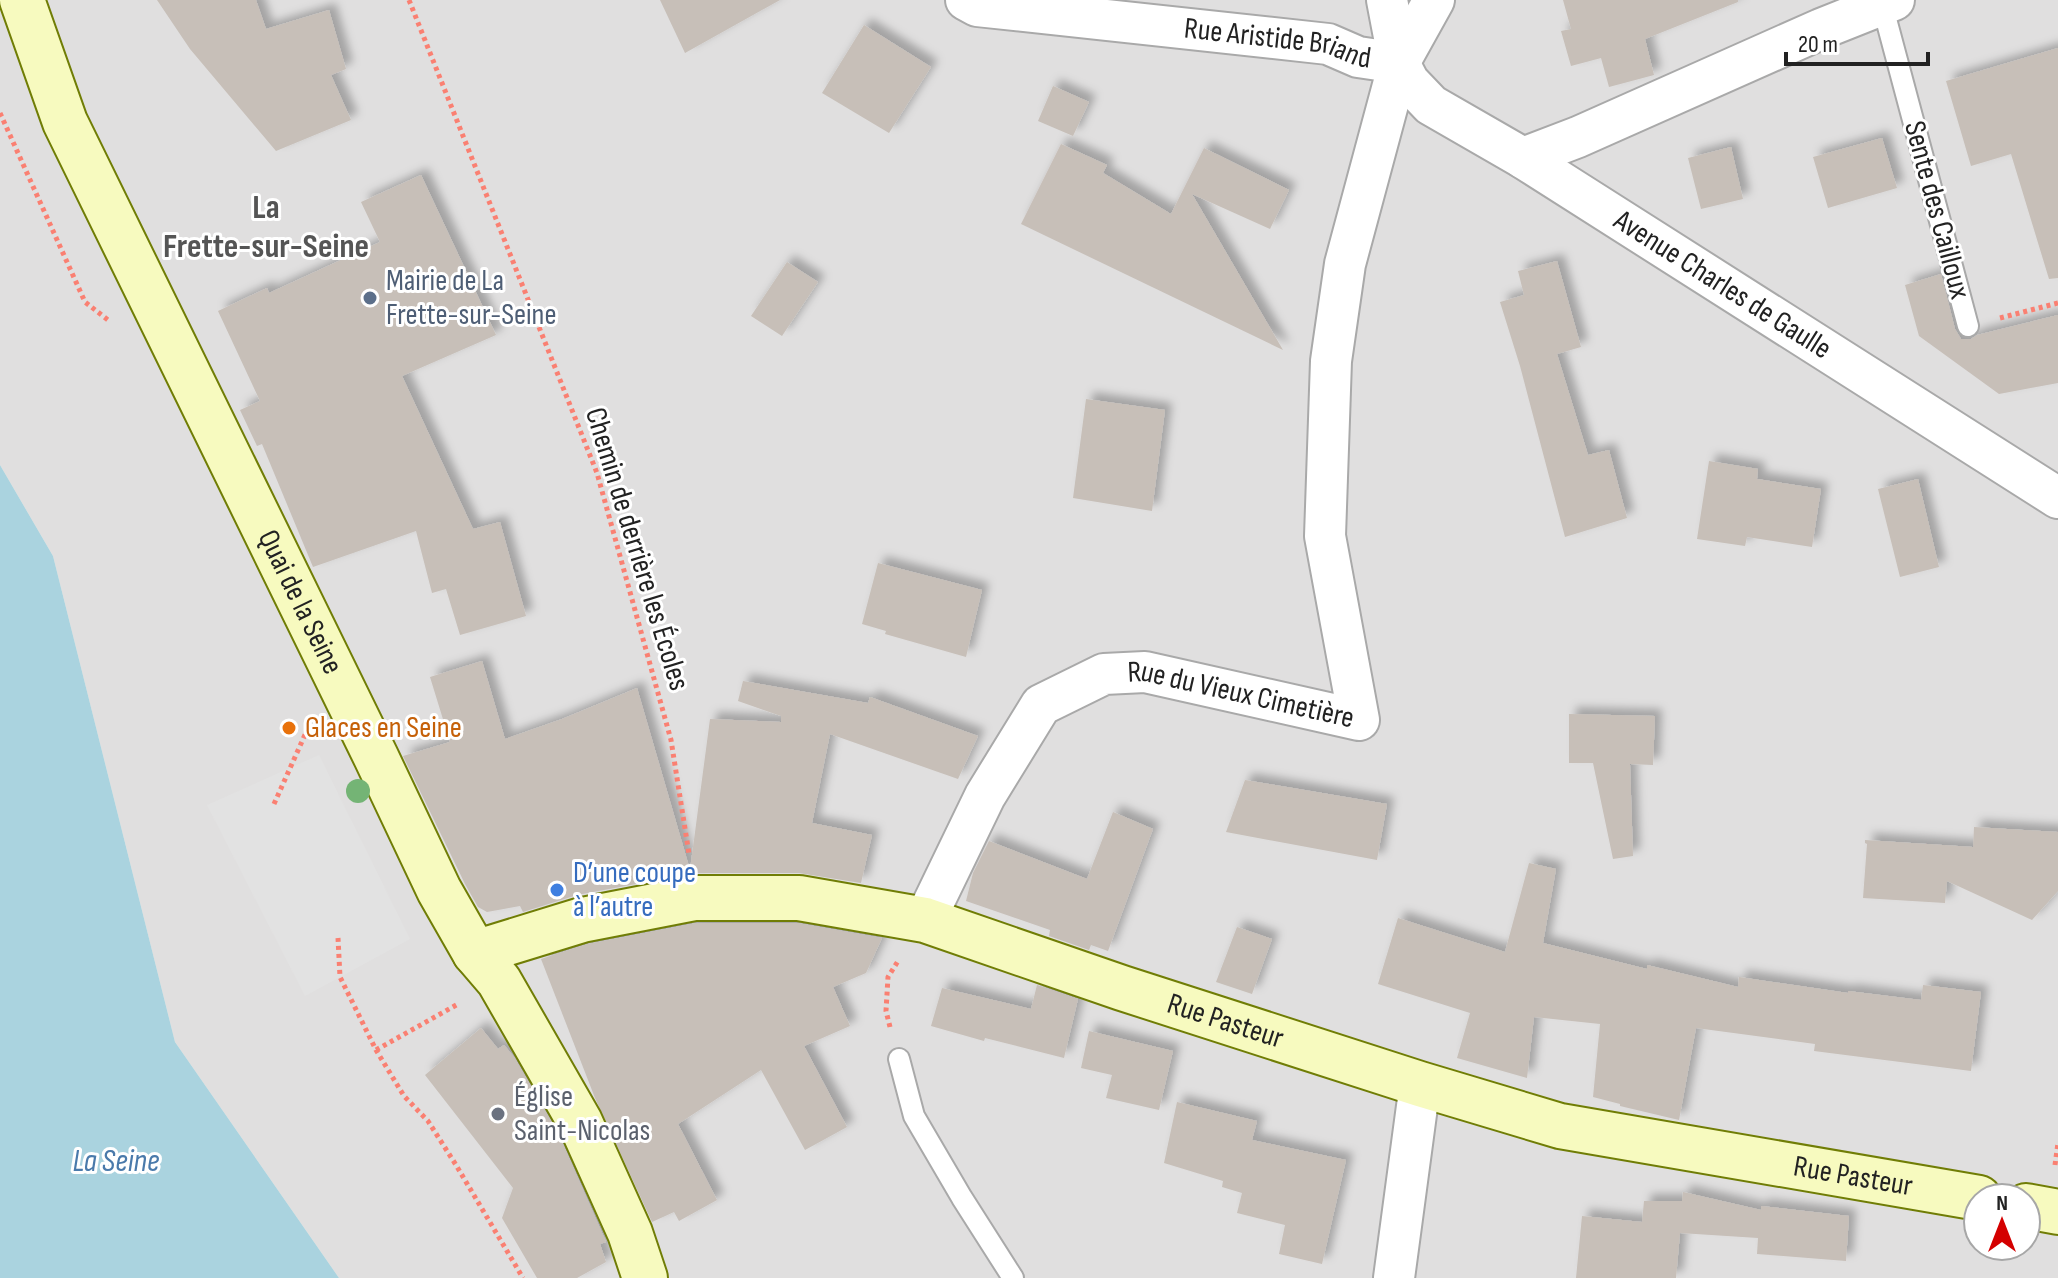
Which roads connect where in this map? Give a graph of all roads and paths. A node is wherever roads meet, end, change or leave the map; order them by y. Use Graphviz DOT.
graph roads {
  1 [pos="22,0"];
  2 [pos="409,0"];
  3 [pos="966,0"];
  4 [pos="1387,0"];
  5 [pos="1434,0"];
  6 [pos="1888,2"];
  7 [pos="1399,63"];
  8 [pos="0,113"];
  9 [pos="1523,158"];
  10 [pos="2058,303"];
  11 [pos="1968,326"];
  12 [pos="117,327"];
  13 [pos="2058,498"];
  14 [pos="302,714"];
  15 [pos="274,804"];
  16 [pos="695,898"];
  17 [pos="925,920"];
  18 [pos="338,938"];
  19 [pos="487,967"];
  20 [pos="888,977"];
  21 [pos="376,1050"];
  22 [pos="899,1059"];
  23 [pos="1420,1084"];
  24 [pos="1962,1195"];
  25 [pos="523,1278"];
  26 [pos="645,1278"];
  27 [pos="1013,1278"];
  28 [pos="1394,1278"];
  1 -- 19 [label="street, Quai de la Seine"];
  2 -- 16 [label="path, Chemin de derrière les Écoles"];
  3 -- 7 [label="street, Rue Aristide Briand"];
  4 -- 7 [label="street"];
  5 -- 7 [label="street"];
  6 -- 9 [label="street"];
  6 -- 11 [label="lane, Sente des Cailloux"];
  7 -- 9 [label="street, Avenue Charles de Gaulle"];
  7 -- 17 [label="street, Rue du Vieux Cimetière"];
  8 -- 12 [label="path"];
  9 -- 13 [label="street, Avenue Charles de Gaulle"];
  10 -- 11 [label="path, Sente des Cailloux"];
  14 -- 15 [label="path"];
  16 -- 17 [label="street, Rue Pasteur"];
  16 -- 19 [label="street, Rue Pasteur"];
  17 -- 23 [label="street, Rue Pasteur"];
  18 -- 21 [label="path"];
  19 -- 21 [label="path"];
  19 -- 26 [label="street, Quai de la Seine"];
  20 -- 22 [label="path"];
  21 -- 25 [label="path"];
  22 -- 27 [label="lane"];
  23 -- 24 [label="street, Rue Pasteur"];
  23 -- 28 [label="street"];
}
